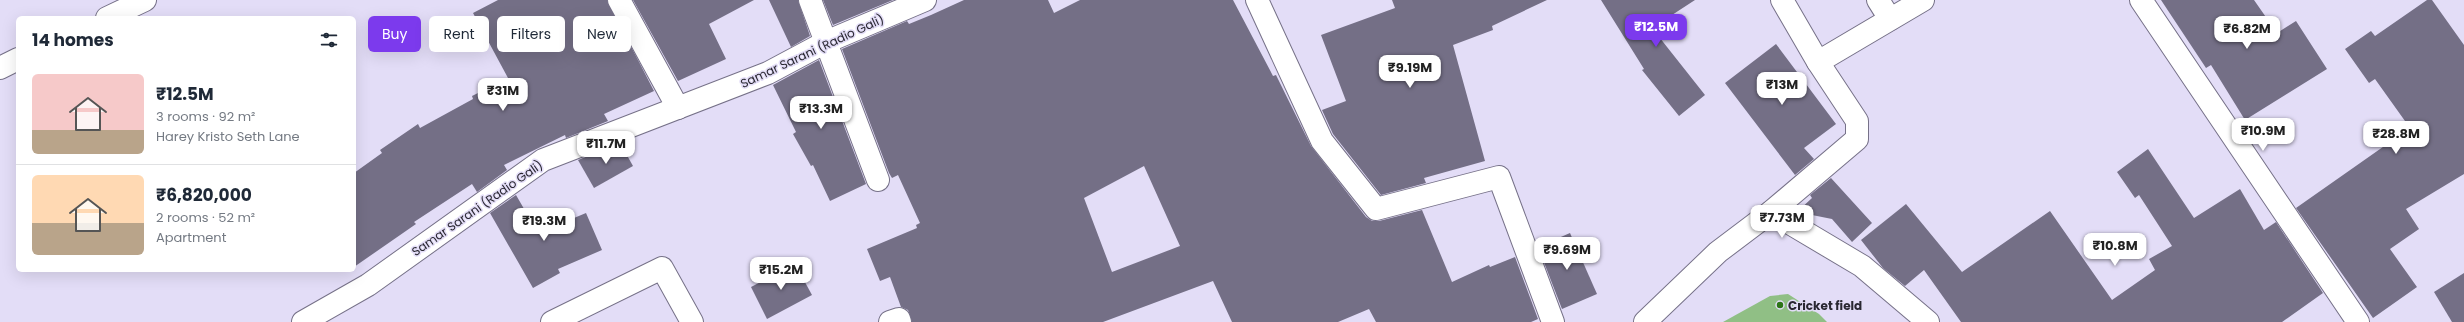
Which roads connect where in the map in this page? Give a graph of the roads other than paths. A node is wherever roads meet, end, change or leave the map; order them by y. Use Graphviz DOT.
graph roads {
  1 [pos="145,0"];
  2 [pos="620,0"];
  3 [pos="810,0"];
  4 [pos="925,0"];
  5 [pos="1257,0"];
  6 [pos="1782,0"];
  7 [pos="1878,0"];
  8 [pos="1923,0"];
  9 [pos="2141,0"];
  10 [pos="110,16"];
  11 [pos="1890,20"];
  12 [pos="826,42"];
  13 [pos="16,60"];
  14 [pos="1818,62"];
  15 [pos="0,68"];
  16 [pos="678,108"];
  17 [pos="878,180"];
  18 [pos="1771,212"];
  19 [pos="303,322"];
  20 [pos="552,322"];
  21 [pos="692,322"];
  22 [pos="890,322"];
  23 [pos="900,322"];
  24 [pos="1553,322"];
  25 [pos="1645,322"];
  26 [pos="1928,322"];
  27 [pos="2358,322"];
  1 -- 10 [label="street"];
  2 -- 16 [label="street"];
  3 -- 12 [label="street"];
  4 -- 12 [label="street, Samar Sarani (Radio Gali)"];
  5 -- 24 [label="street"];
  6 -- 14 [label="street"];
  7 -- 11 [label="street"];
  8 -- 11 [label="street"];
  9 -- 27 [label="street"];
  11 -- 14 [label="street"];
  12 -- 16 [label="street, Samar Sarani (Radio Gali)"];
  12 -- 17 [label="street"];
  13 -- 15 [label="street"];
  14 -- 18 [label="street"];
  16 -- 19 [label="street, Samar Sarani (Radio Gali)"];
  18 -- 25 [label="street"];
  18 -- 26 [label="street"];
  20 -- 21 [label="street"];
  22 -- 23 [label="street"];
}
